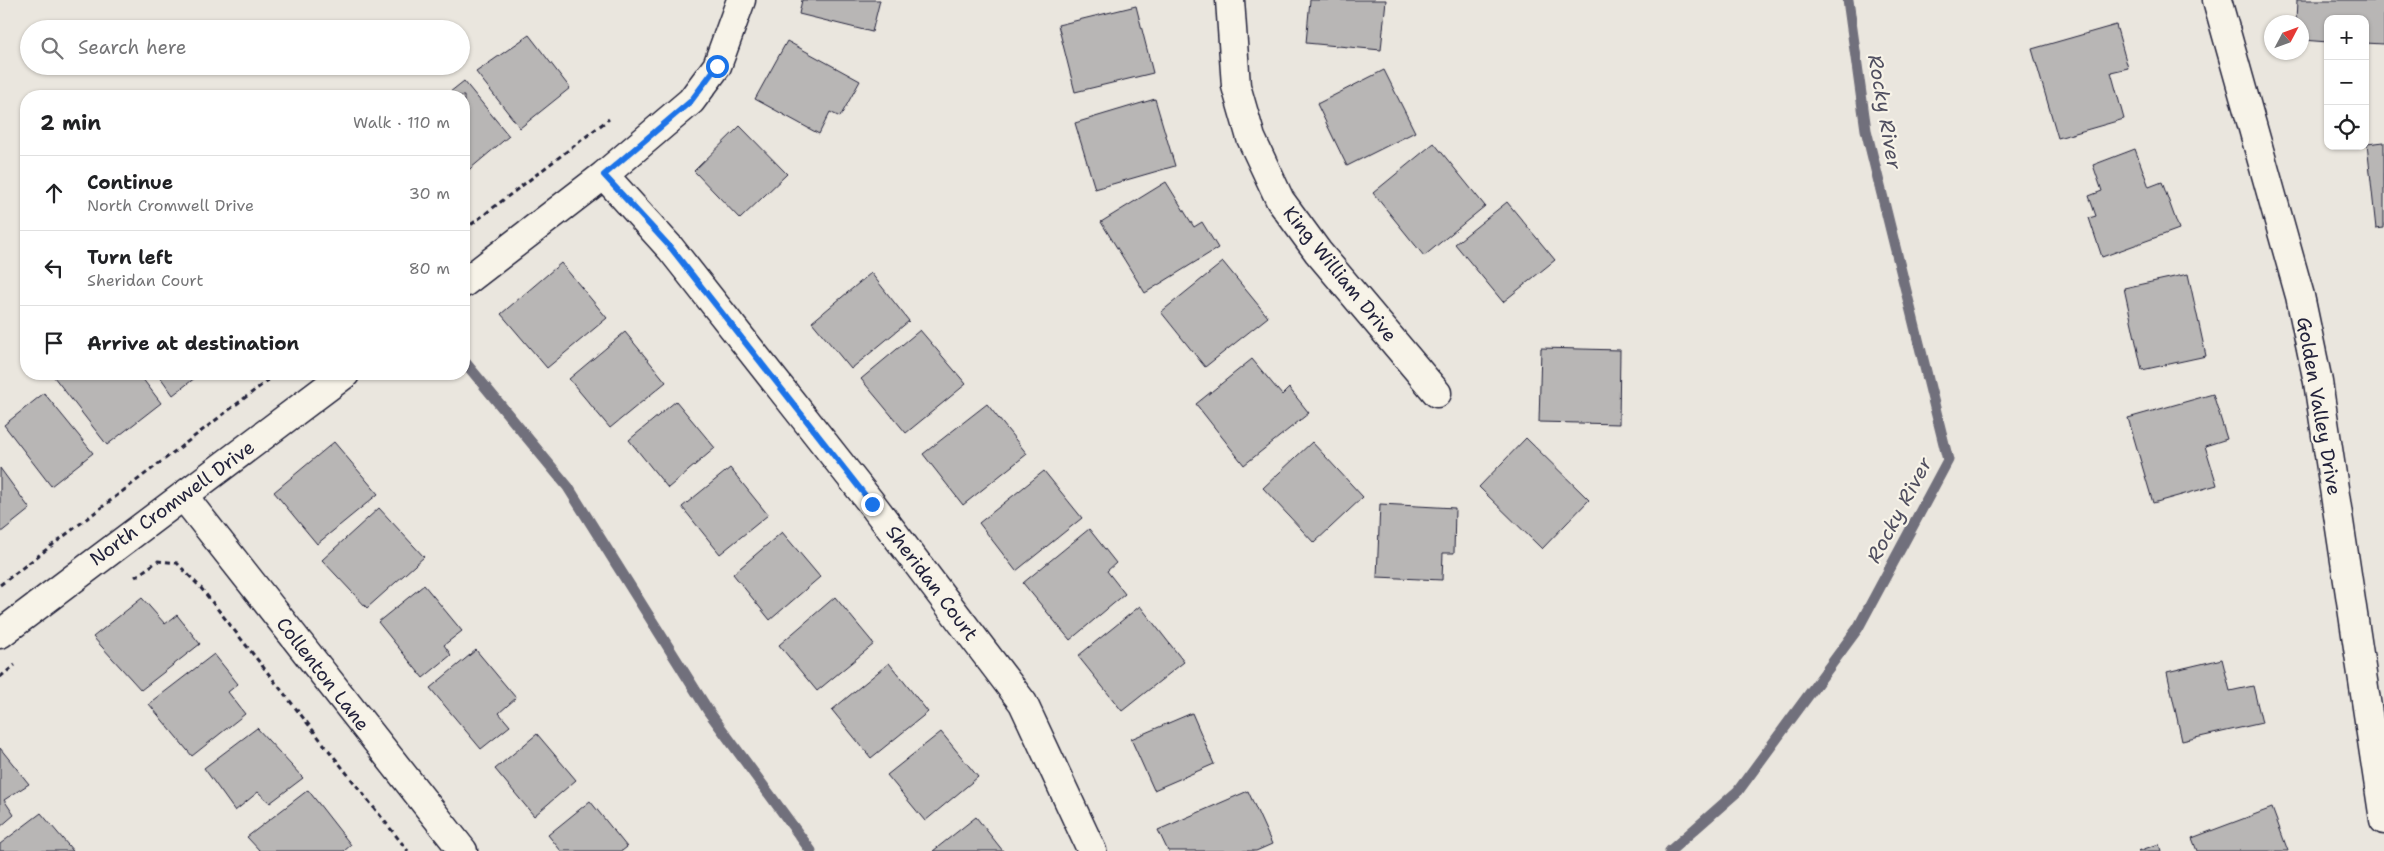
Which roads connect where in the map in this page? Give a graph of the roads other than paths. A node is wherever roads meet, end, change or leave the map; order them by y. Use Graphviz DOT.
graph roads {
  1 [pos="741,0"];
  2 [pos="1230,0"];
  3 [pos="2217,0"];
  4 [pos="604,175"];
  5 [pos="470,278"];
  6 [pos="337,380"];
  7 [pos="1437,393"];
  8 [pos="184,497"];
  9 [pos="0,634"];
  10 [pos="2378,734"];
  11 [pos="2384,820"];
  12 [pos="463,851"];
  13 [pos="1092,851"];
  1 -- 4 [label="street"];
  2 -- 7 [label="street, King William Drive"];
  3 -- 10 [label="street, Golden Valley Drive"];
  4 -- 5 [label="street"];
  4 -- 13 [label="street, Sheridan Court"];
  6 -- 8 [label="street, North Cromwell Drive"];
  8 -- 9 [label="street, North Cromwell Drive"];
  8 -- 12 [label="street, Collenton Lane"];
  10 -- 11 [label="street, Golden Valley Drive"];
}
